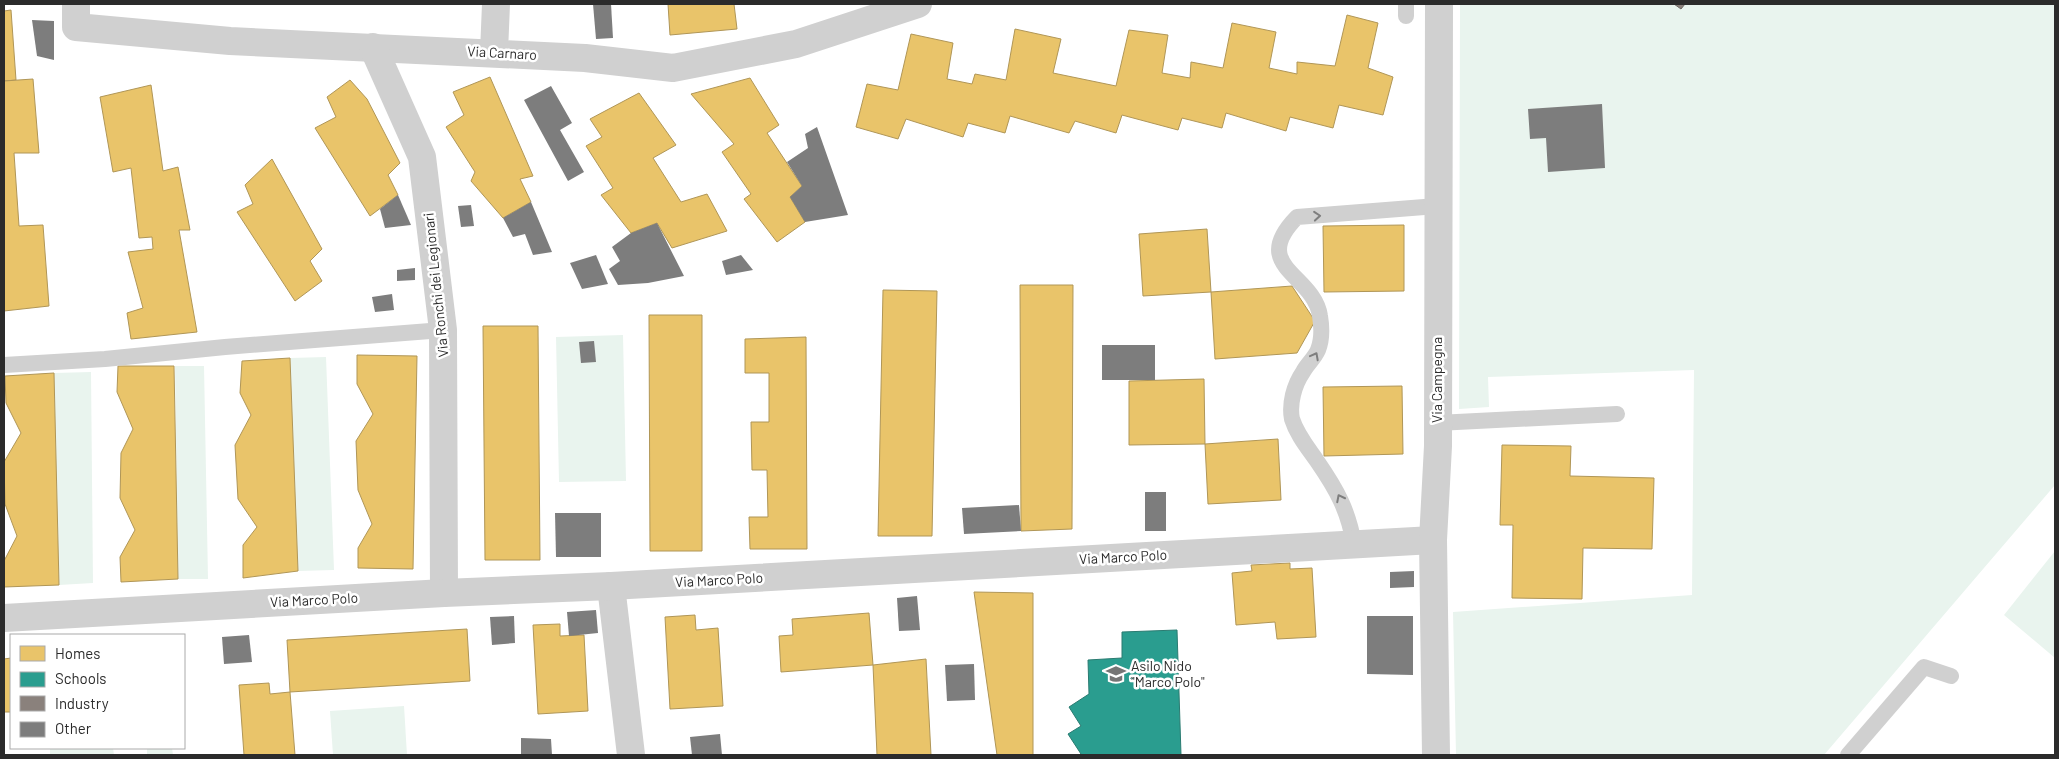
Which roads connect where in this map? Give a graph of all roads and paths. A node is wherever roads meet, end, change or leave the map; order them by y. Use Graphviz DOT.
graph roads {
  1 [pos="496,4"];
  2 [pos="918,4"];
  3 [pos="1439,4"];
  4 [pos="878,10"];
  5 [pos="76,15"];
  6 [pos="373,47"];
  7 [pos="494,52"];
  8 [pos="1437,206"];
  9 [pos="443,330"];
  10 [pos="4,364"];
  11 [pos="1617,414"];
  12 [pos="1438,423"];
  13 [pos="1433,540"];
  14 [pos="1354,544"];
  15 [pos="611,586"];
  16 [pos="444,593"];
  17 [pos="4,618"];
  18 [pos="1951,676"];
  19 [pos="631,755"];
  20 [pos="1436,755"];
  21 [pos="1848,755"];
  1 -- 7 [label="street"];
  2 -- 4 [label="street, Via Carnaro"];
  3 -- 8 [label="street, Via Campegna"];
  4 -- 7 [label="street, Via Carnaro"];
  5 -- 6 [label="street, Via Carnaro"];
  6 -- 7 [label="street, Via Carnaro"];
  6 -- 9 [label="street, Via Ronchi dei Legionari"];
  8 -- 12 [label="street, Via Campegna"];
  14 -- 8 [label="lane, one-way"];
  9 -- 10 [label="lane"];
  9 -- 16 [label="street, Via Ronchi dei Legionari"];
  11 -- 12 [label="lane"];
  12 -- 13 [label="street, Via Campegna"];
  13 -- 14 [label="street, Via Marco Polo"];
  13 -- 20 [label="street, Via Campegna"];
  14 -- 15 [label="street, Via Marco Polo"];
  15 -- 16 [label="street, Via Marco Polo"];
  15 -- 19 [label="street"];
  16 -- 17 [label="street, Via Marco Polo"];
  18 -- 21 [label="lane"];
}
